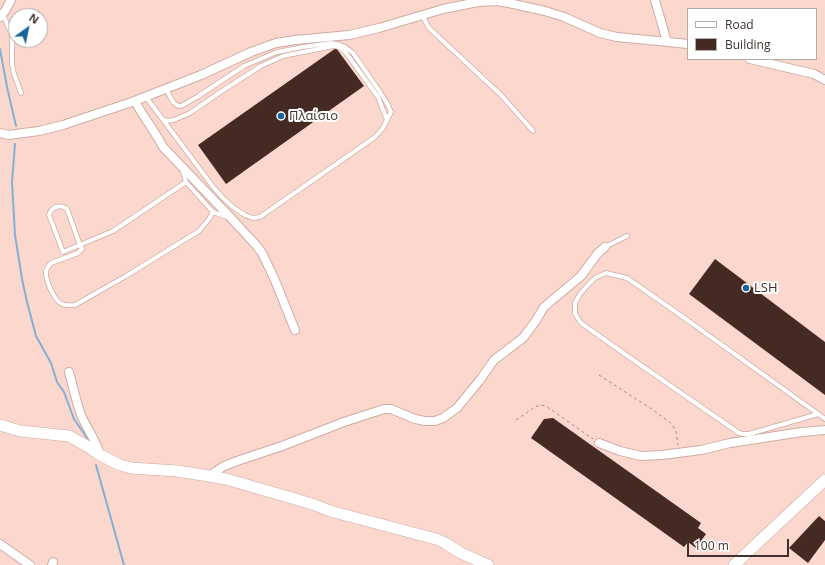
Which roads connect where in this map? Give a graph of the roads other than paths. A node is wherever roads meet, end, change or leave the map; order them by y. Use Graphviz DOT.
graph roads {
  1 [pos="11,0"];
  2 [pos="654,0"];
  3 [pos="509,1"];
  4 [pos="422,14"];
  5 [pos="1,15"];
  6 [pos="666,42"];
  7 [pos="687,44"];
  8 [pos="754,60"];
  9 [pos="825,80"];
  10 [pos="166,89"];
  11 [pos="21,93"];
  12 [pos="146,97"];
  13 [pos="135,101"];
  14 [pos="162,118"];
  15 [pos="387,120"];
  16 [pos="533,131"];
  17 [pos="0,133"];
  18 [pos="181,166"];
  19 [pos="186,182"];
  20 [pos="213,212"];
  21 [pos="231,218"];
  22 [pos="628,236"];
  23 [pos="80,245"];
  24 [pos="606,247"];
  25 [pos="295,330"];
  26 [pos="69,372"];
  27 [pos="818,414"];
  28 [pos="825,419"];
  29 [pos="0,425"];
  30 [pos="825,430"];
  31 [pos="599,443"];
  32 [pos="100,455"];
  33 [pos="209,476"];
  34 [pos="825,480"];
  35 [pos="0,544"];
  36 [pos="30,565"];
  37 [pos="488,565"];
  38 [pos="734,565"];
  1 -- 5 [label="street"];
  2 -- 6 [label="street"];
  3 -- 4 [label="street"];
  3 -- 6 [label="street"];
  4 -- 10 [label="street"];
  4 -- 16 [label="lane"];
  5 -- 11 [label="lane"];
  6 -- 7 [label="street"];
  8 -- 9 [label="street"];
  10 -- 12 [label="street"];
  10 -- 15 [label="lane"];
  12 -- 13 [label="street"];
  12 -- 14 [label="lane"];
  13 -- 17 [label="street"];
  13 -- 18 [label="street"];
  14 -- 15 [label="lane"];
  14 -- 15 [label="lane"];
  18 -- 19 [label="lane"];
  18 -- 21 [label="street"];
  19 -- 20 [label="lane"];
  19 -- 23 [label="lane"];
  20 -- 21 [label="lane"];
  20 -- 23 [label="lane"];
  21 -- 25 [label="street"];
  22 -- 24 [label="lane"];
  23 -- 23 [label="lane"];
  24 -- 33 [label="street"];
  26 -- 32 [label="street"];
  27 -- 27 [label="lane"];
  27 -- 28 [label="lane"];
  29 -- 32 [label="street"];
  30 -- 31 [label="street"];
  32 -- 33 [label="street"];
  33 -- 37 [label="street"];
  34 -- 38 [label="street"];
  35 -- 36 [label="street"];
}
